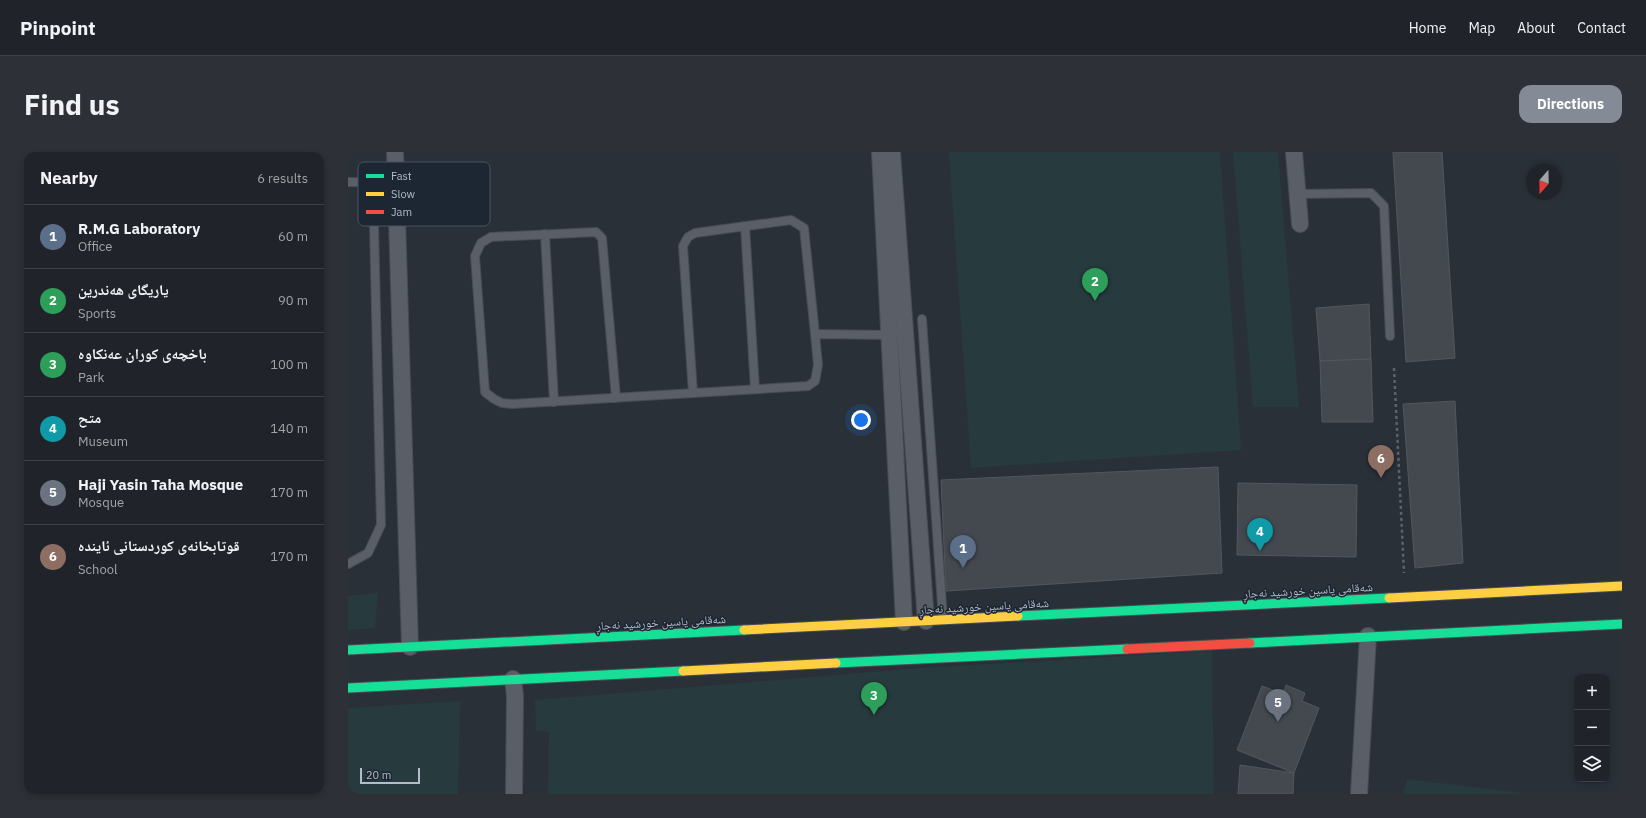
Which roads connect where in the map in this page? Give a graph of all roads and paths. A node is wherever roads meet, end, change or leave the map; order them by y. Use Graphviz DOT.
graph roads {
  1 [pos="394,152"];
  2 [pos="880,152"];
  3 [pos="892,152"];
  4 [pos="1294,152"];
  5 [pos="395,162"];
  6 [pos="1298,194"];
  7 [pos="1300,224"];
  8 [pos="374,226"];
  9 [pos="397,226"];
  10 [pos="745,226"];
  11 [pos="545,234"];
  12 [pos="922,319"];
  13 [pos="815,334"];
  14 [pos="889,335"];
  15 [pos="1390,336"];
  16 [pos="1394,368"];
  17 [pos="755,389"];
  18 [pos="693,393"];
  19 [pos="616,398"];
  20 [pos="554,402"];
  21 [pos="348,564"];
  22 [pos="1404,573"];
  23 [pos="1622,586"];
  24 [pos="943,620"];
  25 [pos="926,621"];
  26 [pos="904,622"];
  27 [pos="1622,624"];
  28 [pos="1368,636"];
  29 [pos="410,647"];
  30 [pos="348,650"];
  31 [pos="513,679"];
  32 [pos="348,688"];
  33 [pos="514,794"];
  34 [pos="1359,794"];
  1 -- 5 [label="street"];
  2 -- 14 [label="street"];
  3 -- 25 [label="street"];
  4 -- 6 [label="street"];
  6 -- 7 [label="street"];
  6 -- 15 [label="lane"];
  8 -- 21 [label="lane"];
  9 -- 29 [label="street"];
  10 -- 13 [label="lane"];
  10 -- 17 [label="lane"];
  10 -- 18 [label="lane"];
  11 -- 19 [label="lane"];
  11 -- 20 [label="lane"];
  11 -- 20 [label="lane"];
  12 -- 24 [label="lane"];
  13 -- 14 [label="lane"];
  13 -- 17 [label="lane"];
  14 -- 26 [label="street"];
  16 -- 22 [label="path"];
  17 -- 18 [label="lane"];
  18 -- 19 [label="lane"];
  19 -- 20 [label="lane"];
  23 -- 24 [label="street, شەقامی یاسین خورشید نەجاڕ"];
  24 -- 25 [label="street, شەقامی یاسین خورشید نەجاڕ"];
  25 -- 26 [label="street, شەقامی یاسین خورشید نەجاڕ"];
  26 -- 29 [label="street, شەقامی یاسین خورشید نەجاڕ"];
  27 -- 28 [label="street"];
  28 -- 31 [label="street"];
  28 -- 34 [label="street"];
  29 -- 30 [label="street, شەقامی یاسین خورشید نەجاڕ"];
  31 -- 32 [label="street"];
  31 -- 33 [label="street"];
}
